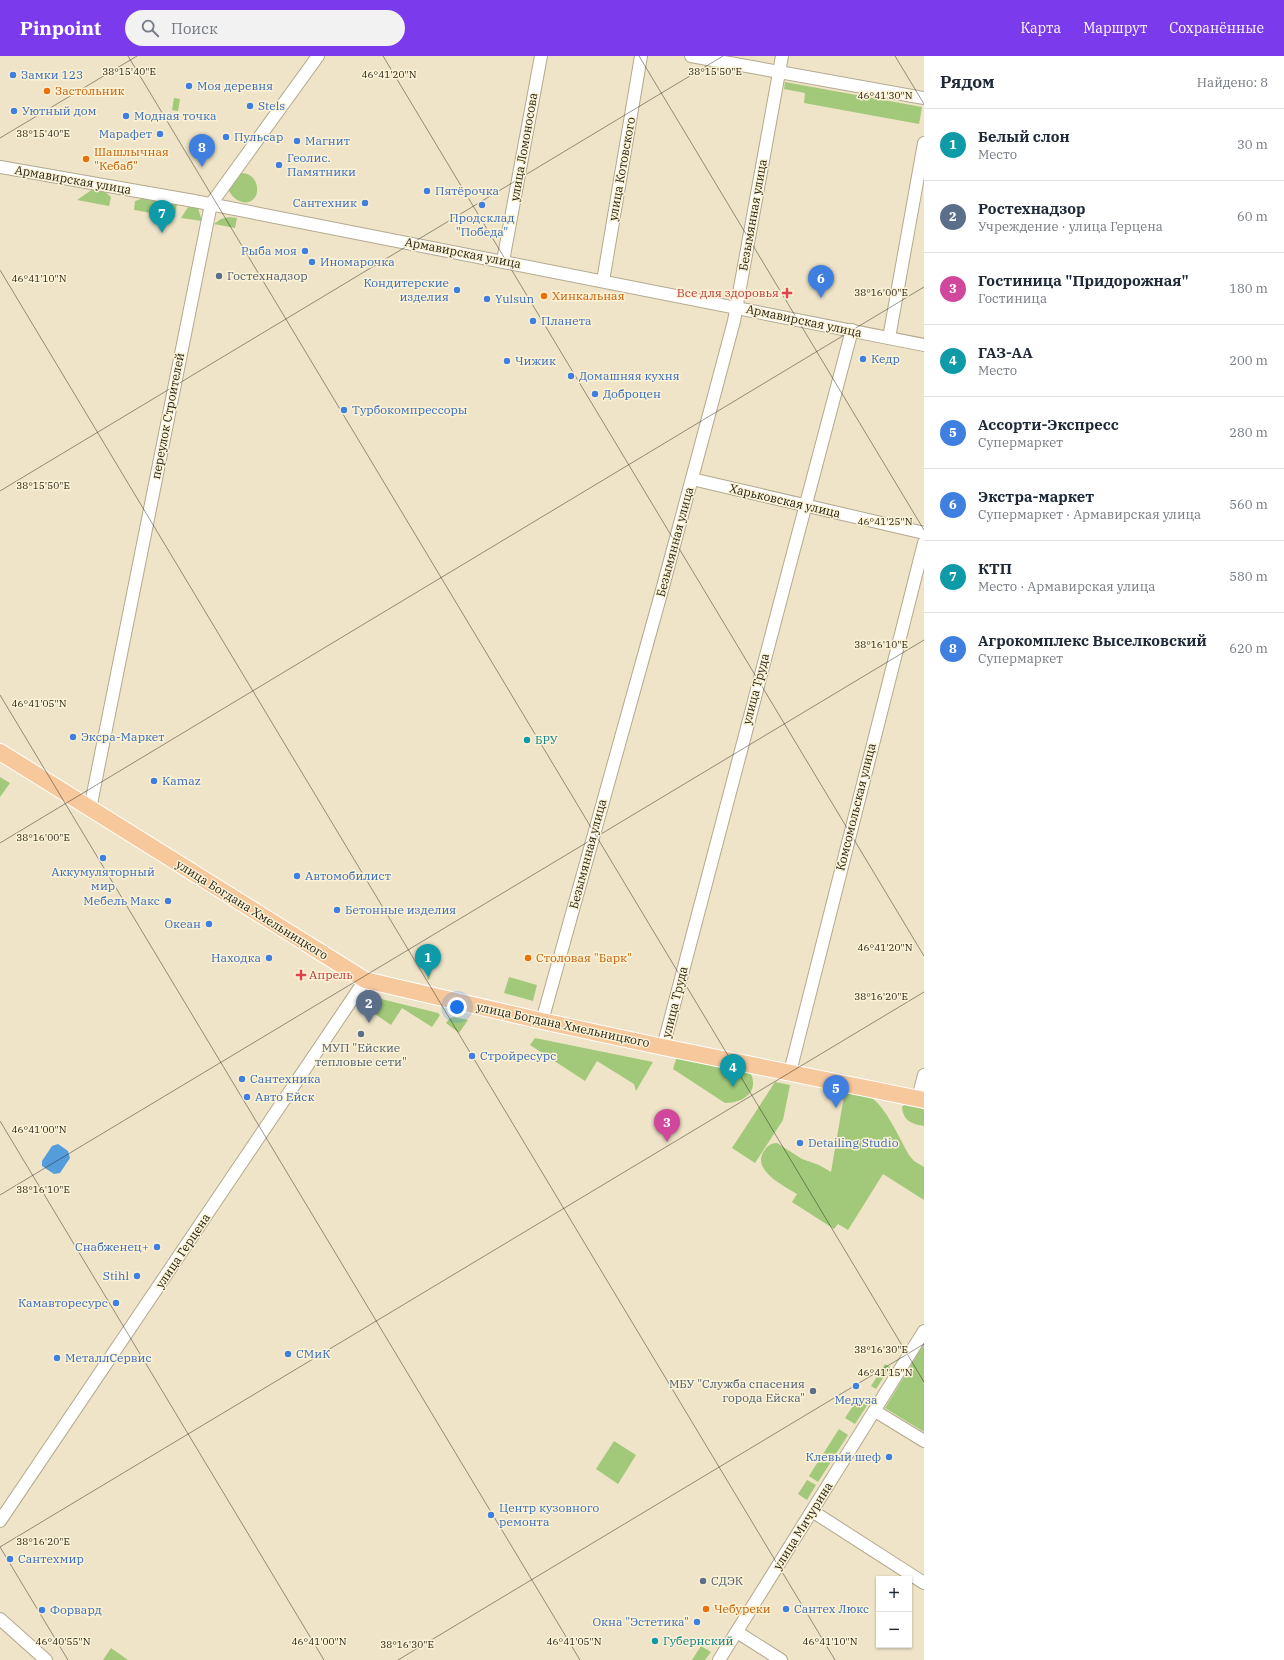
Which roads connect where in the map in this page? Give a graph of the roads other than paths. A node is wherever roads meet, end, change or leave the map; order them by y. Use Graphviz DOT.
graph roads {
  1 [pos="318,56"];
  2 [pos="541,56"];
  3 [pos="641,56"];
  4 [pos="691,56"];
  5 [pos="782,56"];
  6 [pos="780,71"];
  7 [pos="924,98"];
  8 [pos="924,143"];
  9 [pos="0,167"];
  10 [pos="211,204"];
  11 [pos="503,261"];
  12 [pos="603,281"];
  13 [pos="737,307"];
  14 [pos="852,330"];
  15 [pos="889,338"];
  16 [pos="924,345"];
  17 [pos="692,479"];
  18 [pos="806,506"];
  19 [pos="924,533"];
  20 [pos="924,543"];
  21 [pos="0,752"];
  22 [pos="90,808"];
  23 [pos="365,980"];
  24 [pos="542,1021"];
  25 [pos="663,1047"];
  26 [pos="790,1072"];
  27 [pos="924,1075"];
  28 [pos="921,1099"];
  29 [pos="924,1331"];
  30 [pos="875,1411"];
  31 [pos="924,1441"];
  32 [pos="812,1511"];
  33 [pos="0,1521"];
  34 [pos="924,1583"];
  35 [pos="0,1618"];
  36 [pos="737,1632"];
  37 [pos="46,1660"];
  38 [pos="719,1660"];
  39 [pos="781,1660"];
  1 -- 10 [label="street, переулок Строителей"];
  2 -- 11 [label="street, улица Ломоносова"];
  3 -- 12 [label="street, улица Котовского"];
  4 -- 6 [label="street"];
  5 -- 6 [label="street, Безымянная улица"];
  6 -- 7 [label="street"];
  6 -- 13 [label="street, Безымянная улица"];
  8 -- 15 [label="street"];
  9 -- 10 [label="street, Армавирская улица"];
  10 -- 11 [label="street, Армавирская улица"];
  10 -- 22 [label="street, переулок Строителей"];
  11 -- 12 [label="street, Армавирская улица"];
  12 -- 13 [label="street, Армавирская улица"];
  13 -- 14 [label="street, Армавирская улица"];
  13 -- 17 [label="street, Безымянная улица"];
  14 -- 15 [label="street, Армавирская улица"];
  14 -- 18 [label="street, улица Труда"];
  15 -- 16 [label="street, Армавирская улица"];
  17 -- 18 [label="street, Харьковская улица"];
  17 -- 24 [label="street, Безымянная улица"];
  18 -- 19 [label="street, Харьковская улица"];
  18 -- 25 [label="street, улица Труда"];
  20 -- 26 [label="street, Комсомольская улица"];
  21 -- 22 [label="main road, улица Богдана Хмельницкого"];
  22 -- 23 [label="main road, улица Богдана Хмельницкого"];
  23 -- 24 [label="main road, улица Богдана Хмельницкого"];
  23 -- 33 [label="street, улица Герцена"];
  24 -- 25 [label="main road, улица Богдана Хмельницкого"];
  25 -- 26 [label="main road, улица Богдана Хмельницкого"];
  26 -- 28 [label="main road, улица Богдана Хмельницкого"];
  27 -- 28 [label="street"];
  29 -- 30 [label="street, улица Мичурина"];
  30 -- 31 [label="street"];
  30 -- 32 [label="street, улица Мичурина"];
  32 -- 34 [label="street"];
  32 -- 36 [label="street, улица Мичурина"];
  35 -- 37 [label="street"];
  36 -- 38 [label="street, улица Мичурина"];
  36 -- 39 [label="street"];
}
